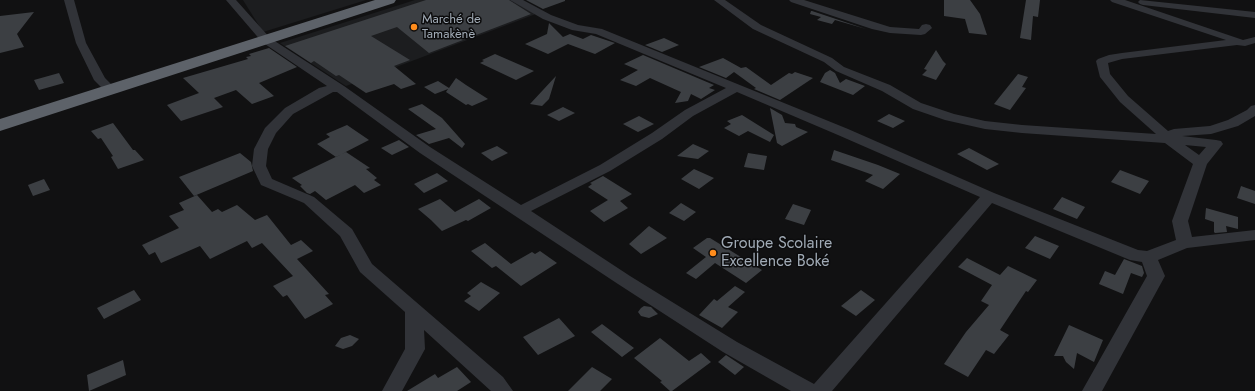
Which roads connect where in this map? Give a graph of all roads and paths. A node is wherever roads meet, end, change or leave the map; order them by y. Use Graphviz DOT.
graph roads {
  1 [pos="69,0"];
  2 [pos="231,0"];
  3 [pos="389,0"];
  4 [pos="515,0"];
  5 [pos="794,0"];
  6 [pos="1114,0"];
  7 [pos="1130,0"];
  8 [pos="718,1"];
  9 [pos="1255,15"];
  10 [pos="926,27"];
  11 [pos="266,40"];
  12 [pos="1252,43"];
  13 [pos="736,88"];
  14 [pos="340,89"];
  15 [pos="111,90"];
  16 [pos="1255,109"];
  17 [pos="0,125"];
  18 [pos="1166,137"];
  19 [pos="1200,163"];
  20 [pos="989,196"];
  21 [pos="520,211"];
  22 [pos="1255,235"];
  23 [pos="1185,243"];
  24 [pos="1148,257"];
  25 [pos="414,310"];
  26 [pos="392,391"];
  27 [pos="503,391"];
  28 [pos="809,391"];
  29 [pos="820,391"];
  30 [pos="1092,391"];
  1 -- 15 [label="street"];
  2 -- 11 [label="street"];
  3 -- 11 [label="highway"];
  4 -- 13 [label="street"];
  5 -- 10 [label="street"];
  6 -- 12 [label="street"];
  7 -- 9 [label="street"];
  8 -- 18 [label="street"];
  11 -- 14 [label="street"];
  11 -- 15 [label="highway"];
  12 -- 18 [label="street"];
  13 -- 20 [label="street"];
  13 -- 21 [label="street"];
  14 -- 21 [label="street"];
  14 -- 25 [label="street"];
  15 -- 17 [label="highway"];
  16 -- 18 [label="street"];
  18 -- 19 [label="street"];
  18 -- 19 [label="street"];
  19 -- 23 [label="street"];
  20 -- 24 [label="street"];
  20 -- 29 [label="street"];
  21 -- 28 [label="street"];
  22 -- 23 [label="street"];
  23 -- 24 [label="street"];
  24 -- 30 [label="street"];
  25 -- 26 [label="street"];
  25 -- 27 [label="street"];
}
